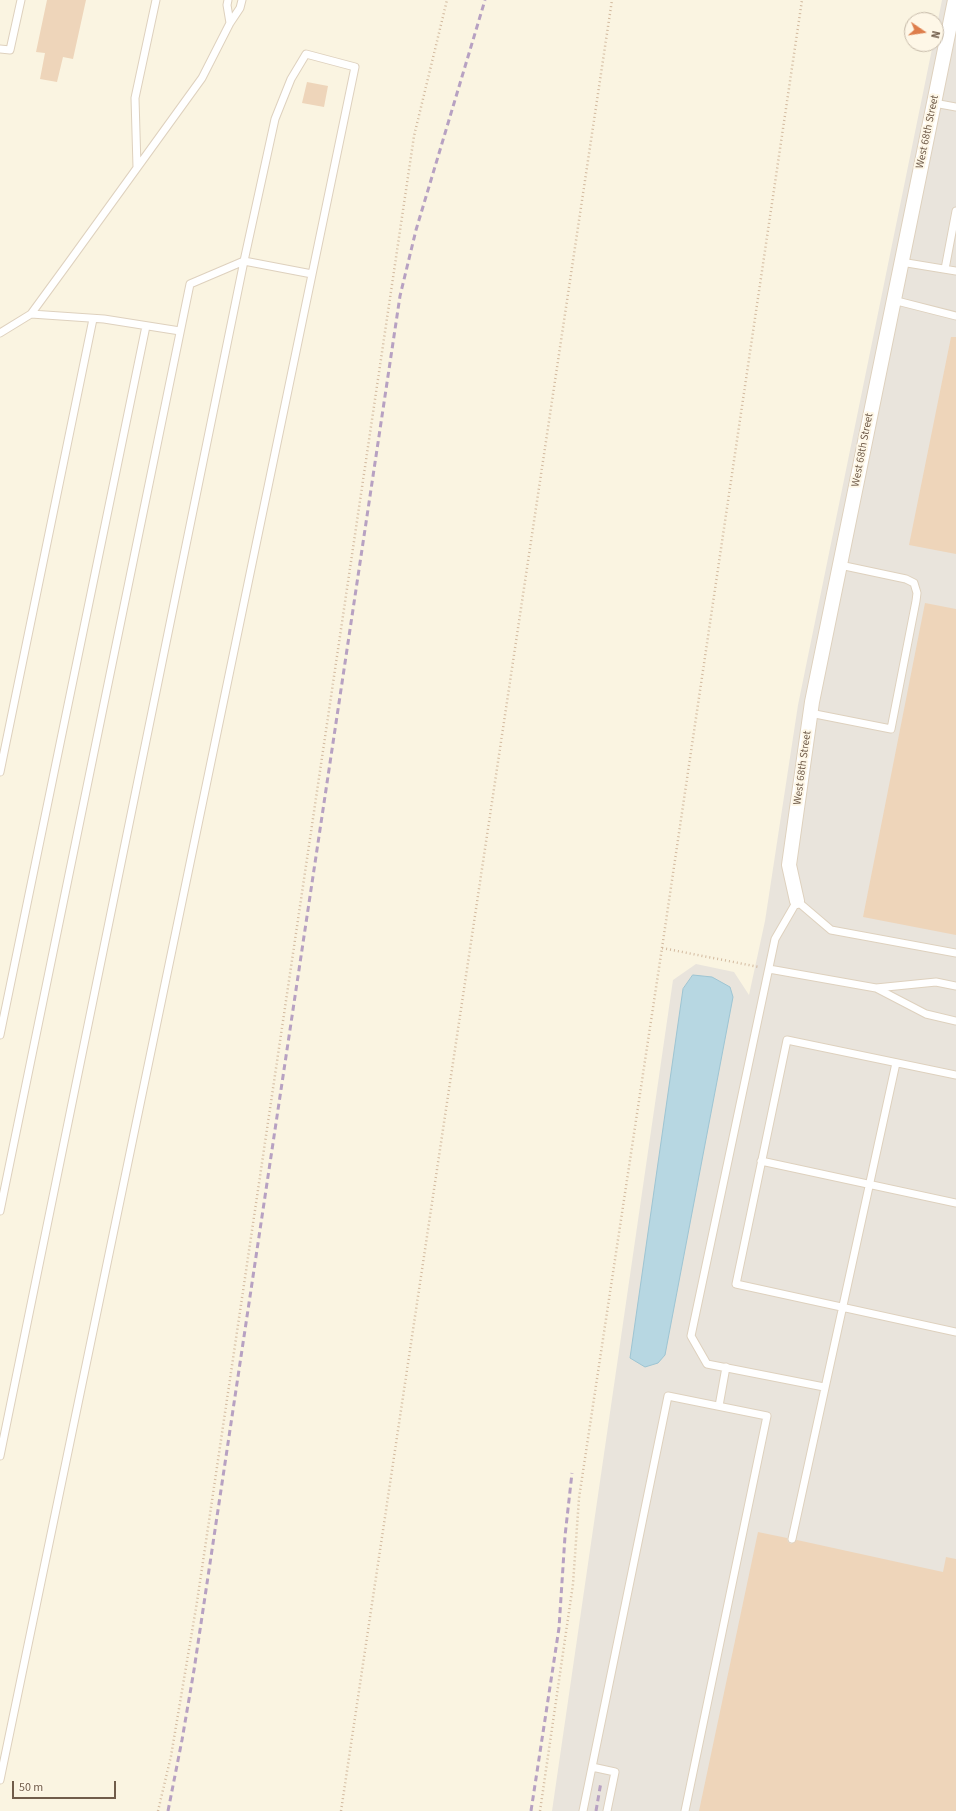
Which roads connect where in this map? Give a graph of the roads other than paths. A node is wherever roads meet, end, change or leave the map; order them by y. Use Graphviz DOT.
graph roads {
  1 [pos="21,0"];
  2 [pos="156,0"];
  3 [pos="228,0"];
  4 [pos="242,0"];
  5 [pos="955,0"];
  6 [pos="230,23"];
  7 [pos="0,48"];
  8 [pos="934,103"];
  9 [pos="956,107"];
  10 [pos="137,167"];
  11 [pos="956,211"];
  12 [pos="244,260"];
  13 [pos="901,262"];
  14 [pos="945,269"];
  15 [pos="956,271"];
  16 [pos="312,274"];
  17 [pos="893,300"];
  18 [pos="31,314"];
  19 [pos="956,316"];
  20 [pos="94,319"];
  21 [pos="146,326"];
  22 [pos="180,331"];
  23 [pos="0,332"];
  24 [pos="840,565"];
  25 [pos="810,713"];
  26 [pos="0,772"];
  27 [pos="796,901"];
  28 [pos="956,953"];
  29 [pos="769,969"];
  30 [pos="956,986"];
  31 [pos="876,988"];
  32 [pos="956,1021"];
  33 [pos="0,1035"];
  34 [pos="896,1063"];
  35 [pos="956,1076"];
  36 [pos="761,1161"];
  37 [pos="870,1184"];
  38 [pos="956,1203"];
  39 [pos="0,1211"];
  40 [pos="843,1307"];
  41 [pos="956,1332"];
  42 [pos="726,1367"];
  43 [pos="824,1387"];
  44 [pos="719,1406"];
  45 [pos="0,1456"];
  46 [pos="792,1539"];
  47 [pos="592,1767"];
  48 [pos="0,1780"];
  49 [pos="583,1811"];
  50 [pos="607,1811"];
  51 [pos="685,1811"];
  1 -- 7 [label="lane"];
  2 -- 10 [label="lane"];
  3 -- 6 [label="lane"];
  4 -- 6 [label="lane"];
  5 -- 8 [label="street, West 68th Street"];
  6 -- 10 [label="lane"];
  8 -- 9 [label="lane"];
  8 -- 13 [label="street, West 68th Street"];
  10 -- 18 [label="lane"];
  11 -- 14 [label="lane"];
  12 -- 16 [label="lane"];
  12 -- 16 [label="lane"];
  12 -- 22 [label="lane"];
  12 -- 45 [label="lane"];
  13 -- 14 [label="lane"];
  13 -- 17 [label="street, West 68th Street"];
  14 -- 15 [label="lane"];
  16 -- 48 [label="lane"];
  17 -- 19 [label="lane"];
  17 -- 24 [label="street, West 68th Street"];
  18 -- 20 [label="lane"];
  18 -- 23 [label="lane"];
  20 -- 21 [label="lane"];
  20 -- 26 [label="lane"];
  21 -- 22 [label="lane"];
  21 -- 33 [label="lane"];
  22 -- 39 [label="lane"];
  24 -- 25 [label="street, West 68th Street"];
  24 -- 25 [label="lane"];
  25 -- 27 [label="street, West 68th Street"];
  27 -- 28 [label="lane"];
  27 -- 29 [label="lane"];
  29 -- 31 [label="lane"];
  29 -- 42 [label="lane"];
  30 -- 31 [label="lane"];
  31 -- 32 [label="lane"];
  34 -- 35 [label="lane"];
  34 -- 36 [label="lane"];
  34 -- 37 [label="lane"];
  36 -- 37 [label="lane"];
  36 -- 40 [label="lane"];
  37 -- 38 [label="lane"];
  37 -- 40 [label="lane"];
  40 -- 41 [label="lane"];
  40 -- 43 [label="lane"];
  42 -- 43 [label="lane"];
  42 -- 44 [label="lane"];
  43 -- 46 [label="lane"];
  44 -- 47 [label="lane"];
  44 -- 51 [label="lane"];
  47 -- 49 [label="lane"];
  47 -- 50 [label="lane"];
}
